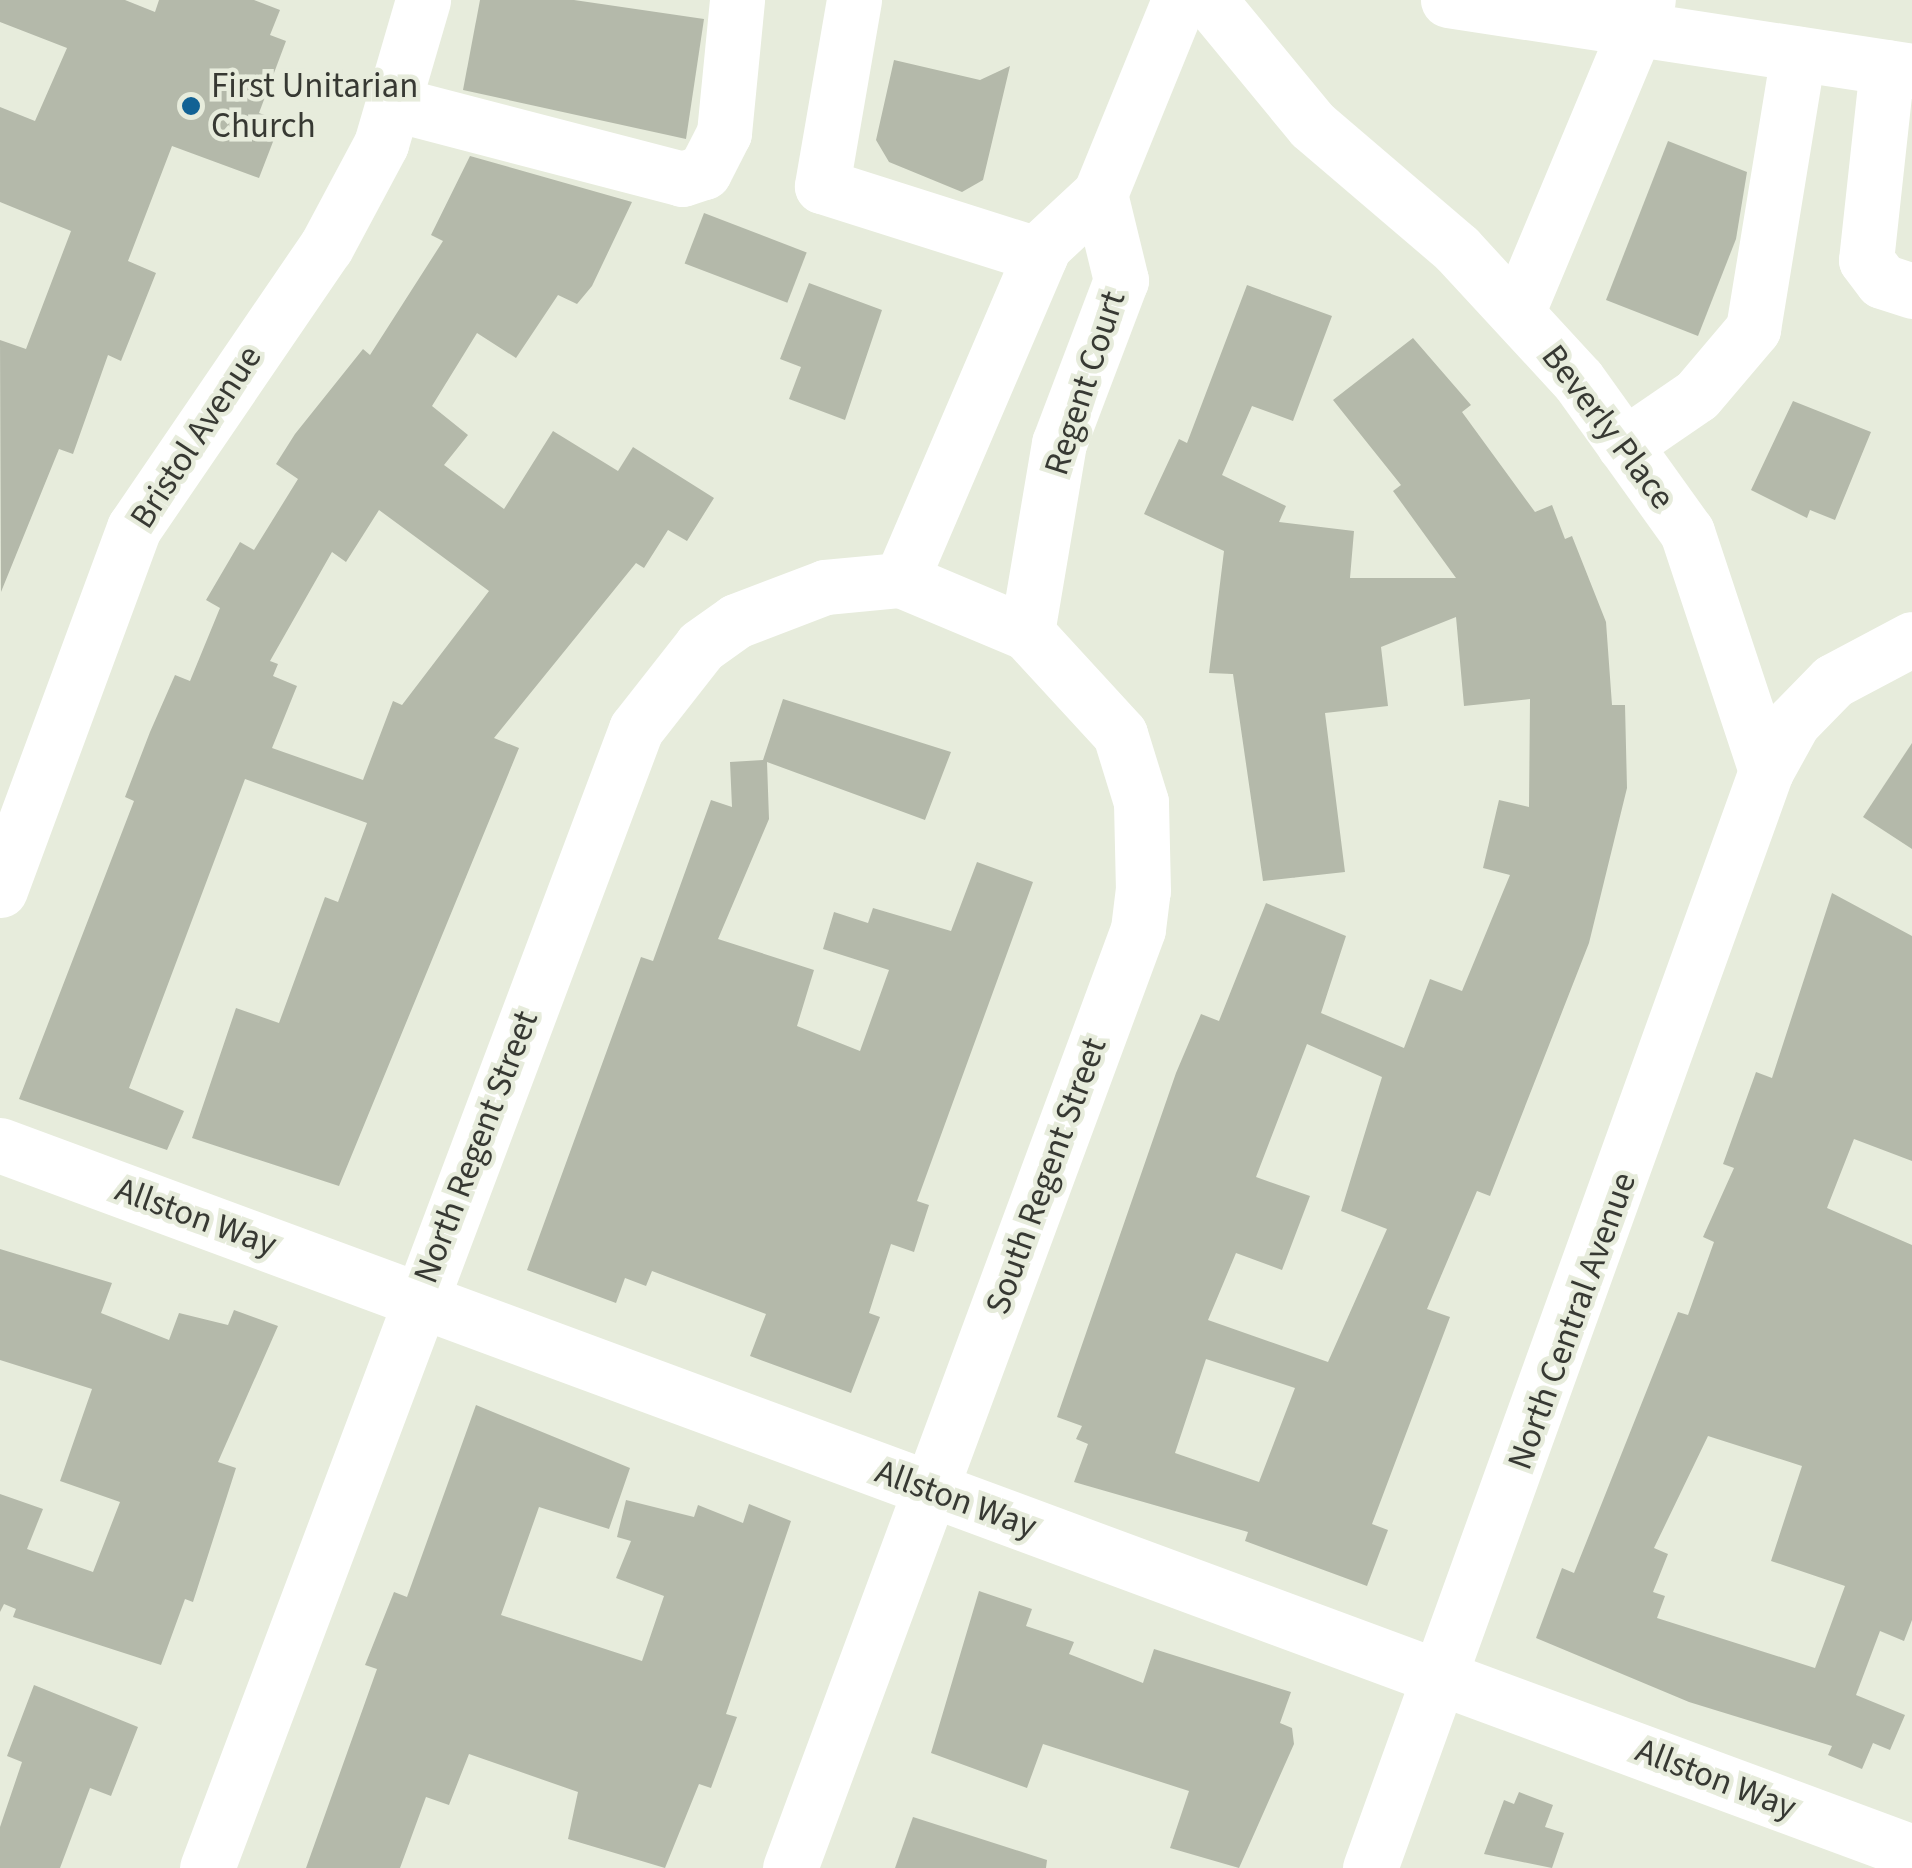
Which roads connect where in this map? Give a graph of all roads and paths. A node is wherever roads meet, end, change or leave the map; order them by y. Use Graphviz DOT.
graph roads {
  1 [pos="423,0"];
  2 [pos="737,0"];
  3 [pos="854,0"];
  4 [pos="1179,0"];
  5 [pos="1209,0"];
  6 [pos="1448,0"];
  7 [pos="1520,6"];
  8 [pos="1642,14"];
  9 [pos="1798,54"];
  10 [pos="1900,69"];
  11 [pos="394,104"];
  12 [pos="1100,194"];
  13 [pos="1040,255"];
  14 [pos="1912,291"];
  15 [pos="1517,313"];
  16 [pos="1624,445"];
  17 [pos="900,580"];
  18 [pos="1027,633"];
  19 [pos="1912,639"];
  20 [pos="1766,771"];
  21 [pos="0,890"];
  22 [pos="0,1145"];
  23 [pos="418,1299"];
  24 [pos="930,1490"];
  25 [pos="1440,1678"];
  26 [pos="1912,1852"];
  27 [pos="207,1868"];
  28 [pos="790,1868"];
  29 [pos="1370,1868"];
  1 -- 11 [label="street, Bristol Avenue"];
  2 -- 11 [label="street"];
  3 -- 13 [label="street"];
  4 -- 12 [label="street"];
  5 -- 15 [label="street, Beverly Place"];
  6 -- 7 [label="street"];
  7 -- 8 [label="street"];
  8 -- 9 [label="street"];
  8 -- 15 [label="street"];
  9 -- 10 [label="street"];
  9 -- 16 [label="street"];
  10 -- 14 [label="street"];
  11 -- 21 [label="street, Bristol Avenue"];
  12 -- 13 [label="street"];
  12 -- 18 [label="street, Regent Court"];
  13 -- 17 [label="street"];
  15 -- 16 [label="street, Beverly Place"];
  16 -- 20 [label="street, Beverly Place"];
  17 -- 18 [label="street, South Regent Street"];
  17 -- 23 [label="street, North Regent Street"];
  18 -- 24 [label="street, South Regent Street"];
  19 -- 20 [label="street"];
  20 -- 25 [label="street, North Central Avenue"];
  22 -- 23 [label="street, Allston Way"];
  23 -- 24 [label="street, Allston Way"];
  23 -- 27 [label="street, North Regent Street"];
  24 -- 25 [label="street, Allston Way"];
  24 -- 28 [label="street, South Regent Street"];
  25 -- 26 [label="street, Allston Way"];
  25 -- 29 [label="street, North Central Avenue"];
}
